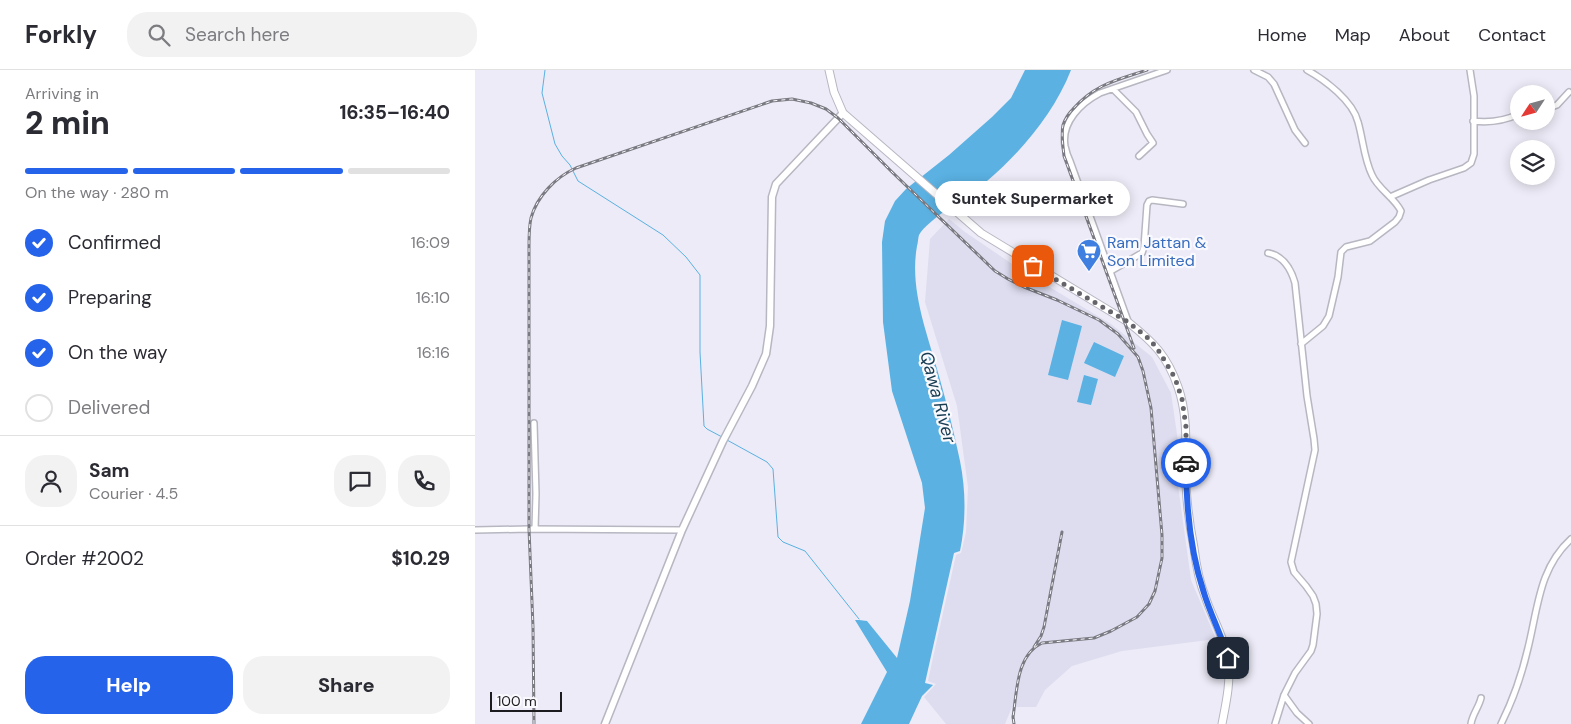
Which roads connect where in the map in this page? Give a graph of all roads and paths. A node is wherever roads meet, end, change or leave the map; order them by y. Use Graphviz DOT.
graph roads {
  1 [pos="829,70"];
  2 [pos="1167,70"];
  3 [pos="1254,70"];
  4 [pos="1307,70"];
  5 [pos="1470,70"];
  6 [pos="1113,89"];
  7 [pos="1569,92"];
  8 [pos="1555,106"];
  9 [pos="843,113"];
  10 [pos="1510,118"];
  11 [pos="1473,122"];
  12 [pos="1305,143"];
  13 [pos="1139,156"];
  14 [pos="1390,196"];
  15 [pos="1183,204"];
  16 [pos="1268,253"];
  17 [pos="1109,272"];
  18 [pos="1128,322"];
  19 [pos="1301,344"];
  20 [pos="534,423"];
  21 [pos="535,529"];
  22 [pos="475,530"];
  23 [pos="682,530"];
  24 [pos="1571,539"];
  25 [pos="1284,695"];
  26 [pos="1481,698"];
  27 [pos="605,724"];
  28 [pos="1223,724"];
  29 [pos="1275,724"];
  30 [pos="1309,724"];
  31 [pos="1471,724"];
  32 [pos="1501,724"];
  1 -- 9 [label="main road"];
  2 -- 6 [label="street"];
  3 -- 12 [label="street"];
  4 -- 14 [label="street"];
  5 -- 11 [label="street"];
  6 -- 13 [label="street"];
  6 -- 17 [label="street"];
  7 -- 8 [label="street"];
  9 -- 18 [label="main road"];
  9 -- 23 [label="street"];
  10 -- 11 [label="street"];
  11 -- 14 [label="street"];
  14 -- 19 [label="street"];
  15 -- 17 [label="street"];
  16 -- 19 [label="street"];
  17 -- 18 [label="street"];
  18 -- 28 [label="main road"];
  19 -- 25 [label="street"];
  20 -- 21 [label="street"];
  21 -- 22 [label="street"];
  21 -- 23 [label="street"];
  23 -- 27 [label="street"];
  24 -- 32 [label="street"];
  25 -- 29 [label="street"];
  25 -- 30 [label="street"];
  26 -- 31 [label="street"];
}
